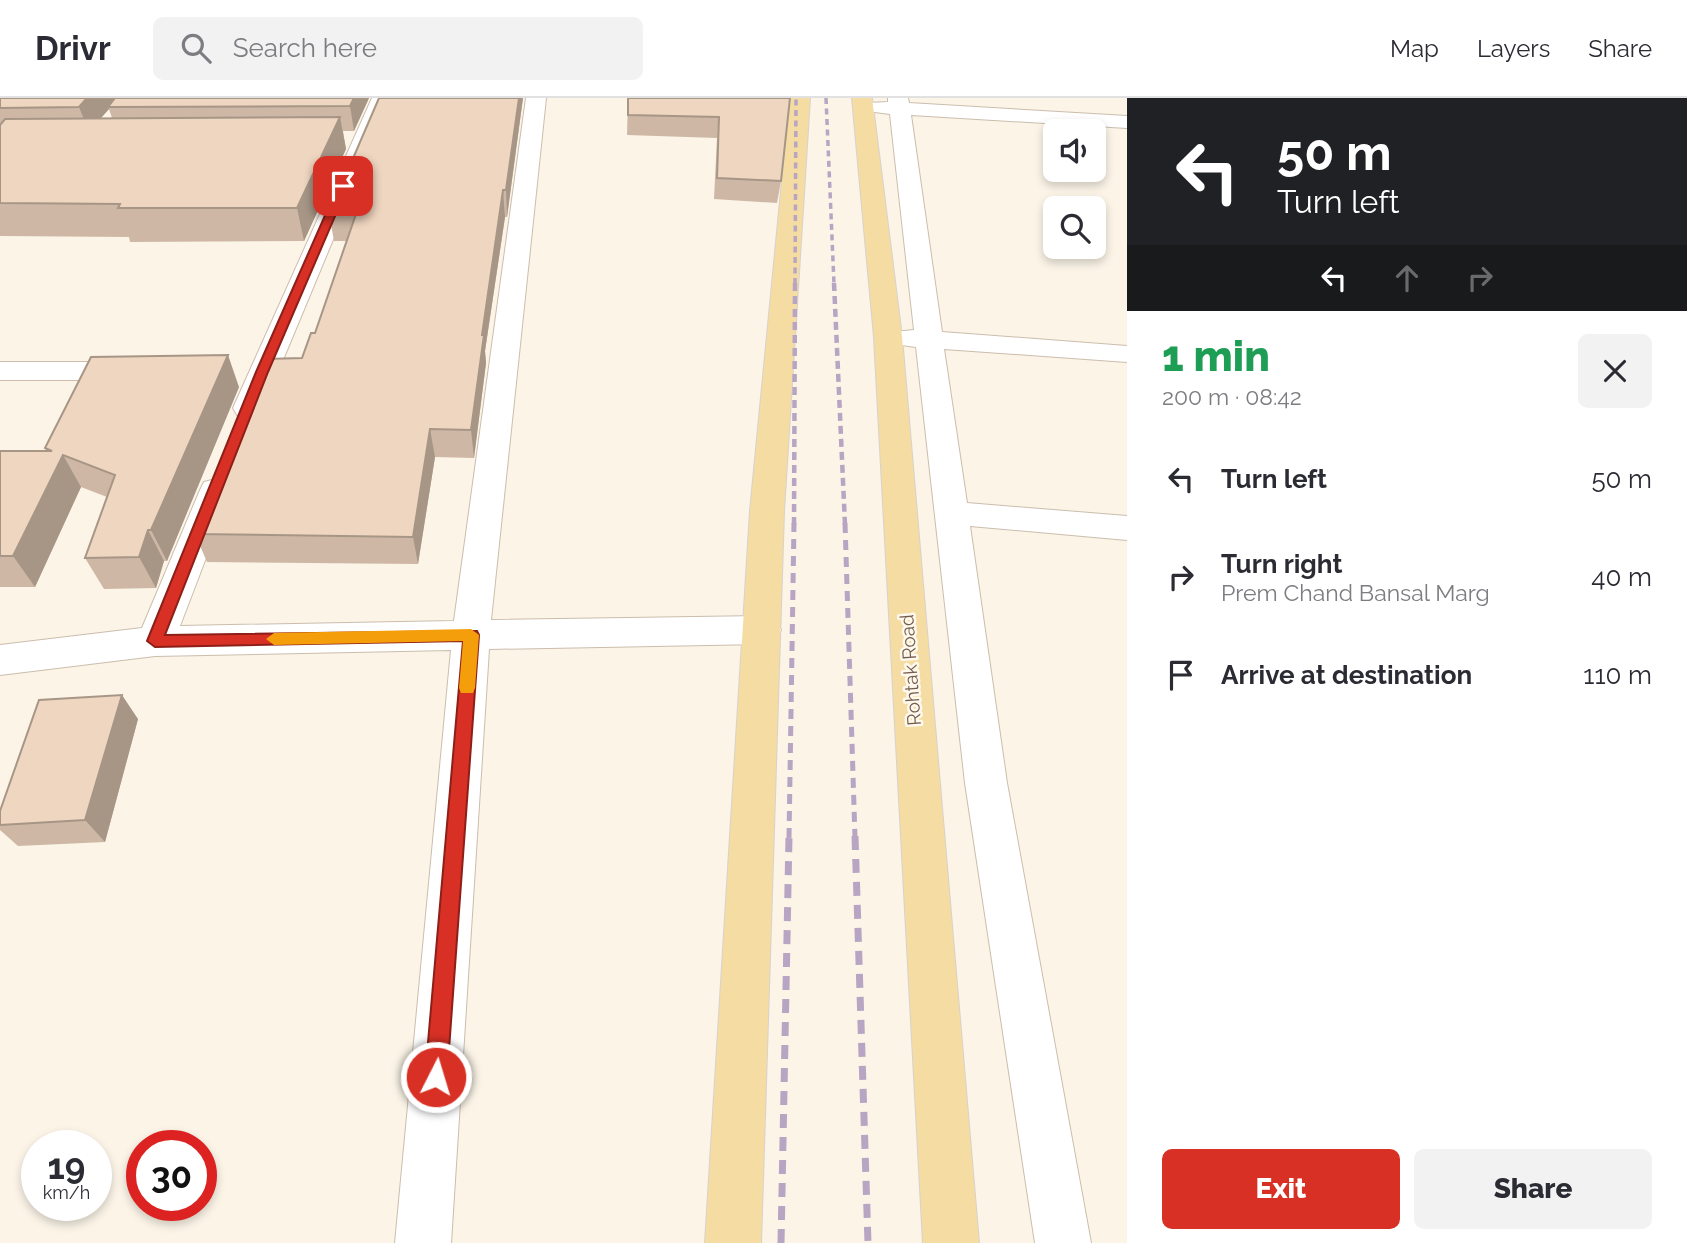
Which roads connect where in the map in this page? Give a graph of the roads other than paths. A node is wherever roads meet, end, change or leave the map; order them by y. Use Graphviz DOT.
graph roads {
  1 [pos="382,98"];
  2 [pos="536,98"];
  3 [pos="800,98"];
  4 [pos="881,103"];
  5 [pos="1127,122"];
  6 [pos="888,337"];
  7 [pos="929,339"];
  8 [pos="1127,354"];
  9 [pos="0,371"];
  10 [pos="165,371"];
  11 [pos="238,434"];
  12 [pos="223,471"];
  13 [pos="951,513"];
  14 [pos="1127,528"];
  15 [pos="762,630"];
  16 [pos="471,635"];
  17 [pos="155,641"];
  18 [pos="0,660"];
  19 [pos="423,1243"];
  20 [pos="733,1243"];
  21 [pos="951,1243"];
  22 [pos="1063,1243"];
  1 -- 11 [label="street"];
  2 -- 16 [label="street"];
  3 -- 15 [label="main road"];
  4 -- 5 [label="street"];
  4 -- 6 [label="main road, Rohtak Road"];
  4 -- 7 [label="street"];
  6 -- 7 [label="street"];
  6 -- 21 [label="main road, Rohtak Road"];
  7 -- 8 [label="street"];
  7 -- 13 [label="street"];
  9 -- 10 [label="street"];
  12 -- 17 [label="street"];
  13 -- 14 [label="street"];
  13 -- 22 [label="street"];
  15 -- 16 [label="street"];
  15 -- 20 [label="main road"];
  16 -- 17 [label="street"];
  16 -- 19 [label="street"];
  17 -- 18 [label="street"];
}
